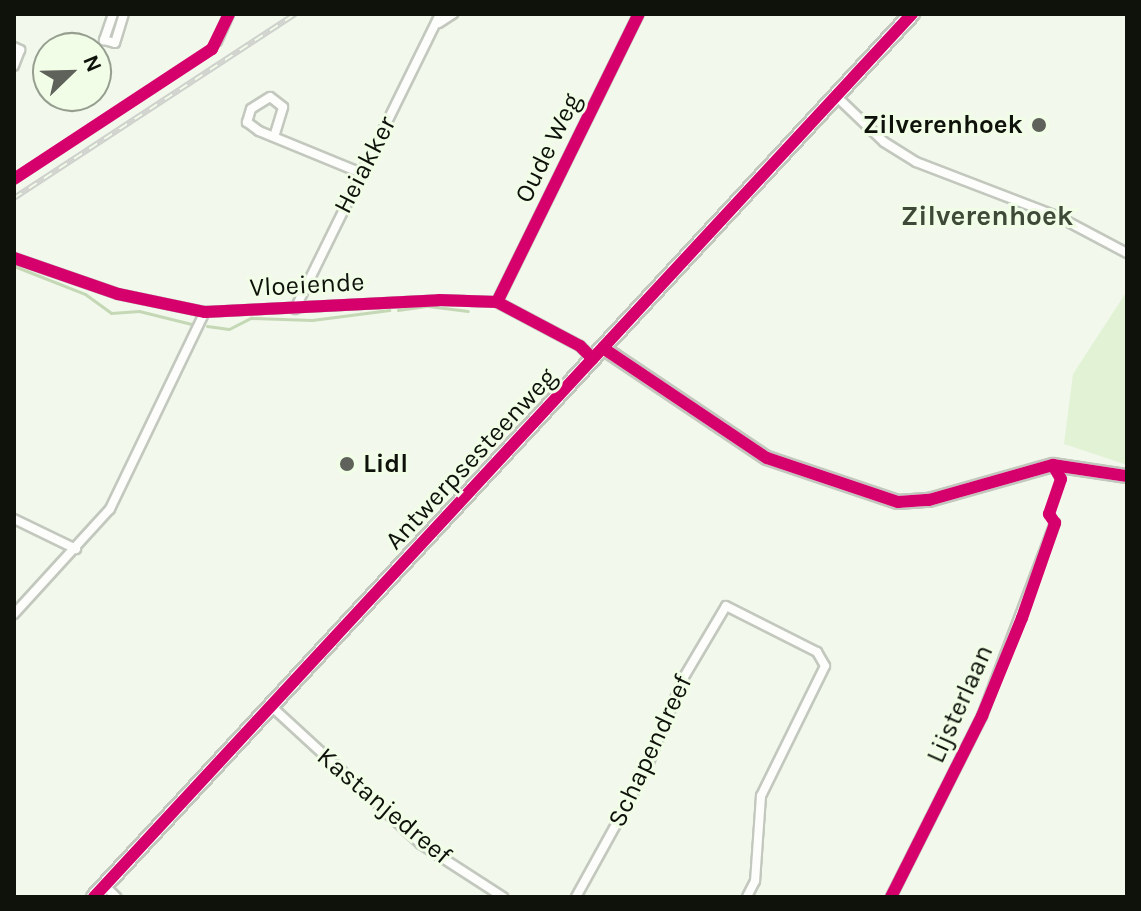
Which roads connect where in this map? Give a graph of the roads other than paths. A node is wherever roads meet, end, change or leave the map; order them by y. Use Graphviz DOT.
graph roads {
  1 [pos="113,14"];
  2 [pos="124,14"];
  3 [pos="229,14"];
  4 [pos="453,14"];
  5 [pos="639,14"];
  6 [pos="912,14"];
  7 [pos="440,19"];
  8 [pos="217,41"];
  9 [pos="14,47"];
  10 [pos="14,66"];
  11 [pos="836,96"];
  12 [pos="274,137"];
  13 [pos="359,172"];
  14 [pos="1127,253"];
  15 [pos="14,258"];
  16 [pos="497,302"];
  17 [pos="295,309"];
  18 [pos="205,312"];
  19 [pos="598,354"];
  20 [pos="1127,476"];
  21 [pos="14,519"];
  22 [pos="1055,523"];
  23 [pos="76,549"];
  24 [pos="14,614"];
  25 [pos="272,707"];
  26 [pos="100,892"];
  27 [pos="116,897"];
  28 [pos="503,897"];
  29 [pos="576,897"];
  30 [pos="747,897"];
  31 [pos="891,897"];
  1 -- 2 [label="street"];
  3 -- 8 [label="street"];
  4 -- 7 [label="street, Heiakker"];
  5 -- 16 [label="street, Oude Weg"];
  6 -- 11 [label="main road, Antwerpsesteenweg"];
  7 -- 13 [label="street, Heiakker"];
  9 -- 10 [label="street"];
  11 -- 14 [label="street"];
  11 -- 19 [label="main road, Antwerpsesteenweg"];
  12 -- 12 [label="street"];
  12 -- 13 [label="street"];
  13 -- 17 [label="street, Heiakker"];
  15 -- 18 [label="street, Vloeiende"];
  16 -- 17 [label="street, Vloeiende"];
  16 -- 19 [label="street, Vloeiende"];
  17 -- 18 [label="street, Vloeiende"];
  18 -- 23 [label="street"];
  19 -- 20 [label="street"];
  19 -- 25 [label="main road, Antwerpsesteenweg"];
  21 -- 23 [label="street"];
  22 -- 31 [label="street, Lijsterlaan"];
  23 -- 24 [label="street"];
  25 -- 26 [label="main road, Antwerpsesteenweg"];
  25 -- 28 [label="street, Kastanjedreef"];
  26 -- 27 [label="street"];
  29 -- 30 [label="street, Schapendreef"];
}
